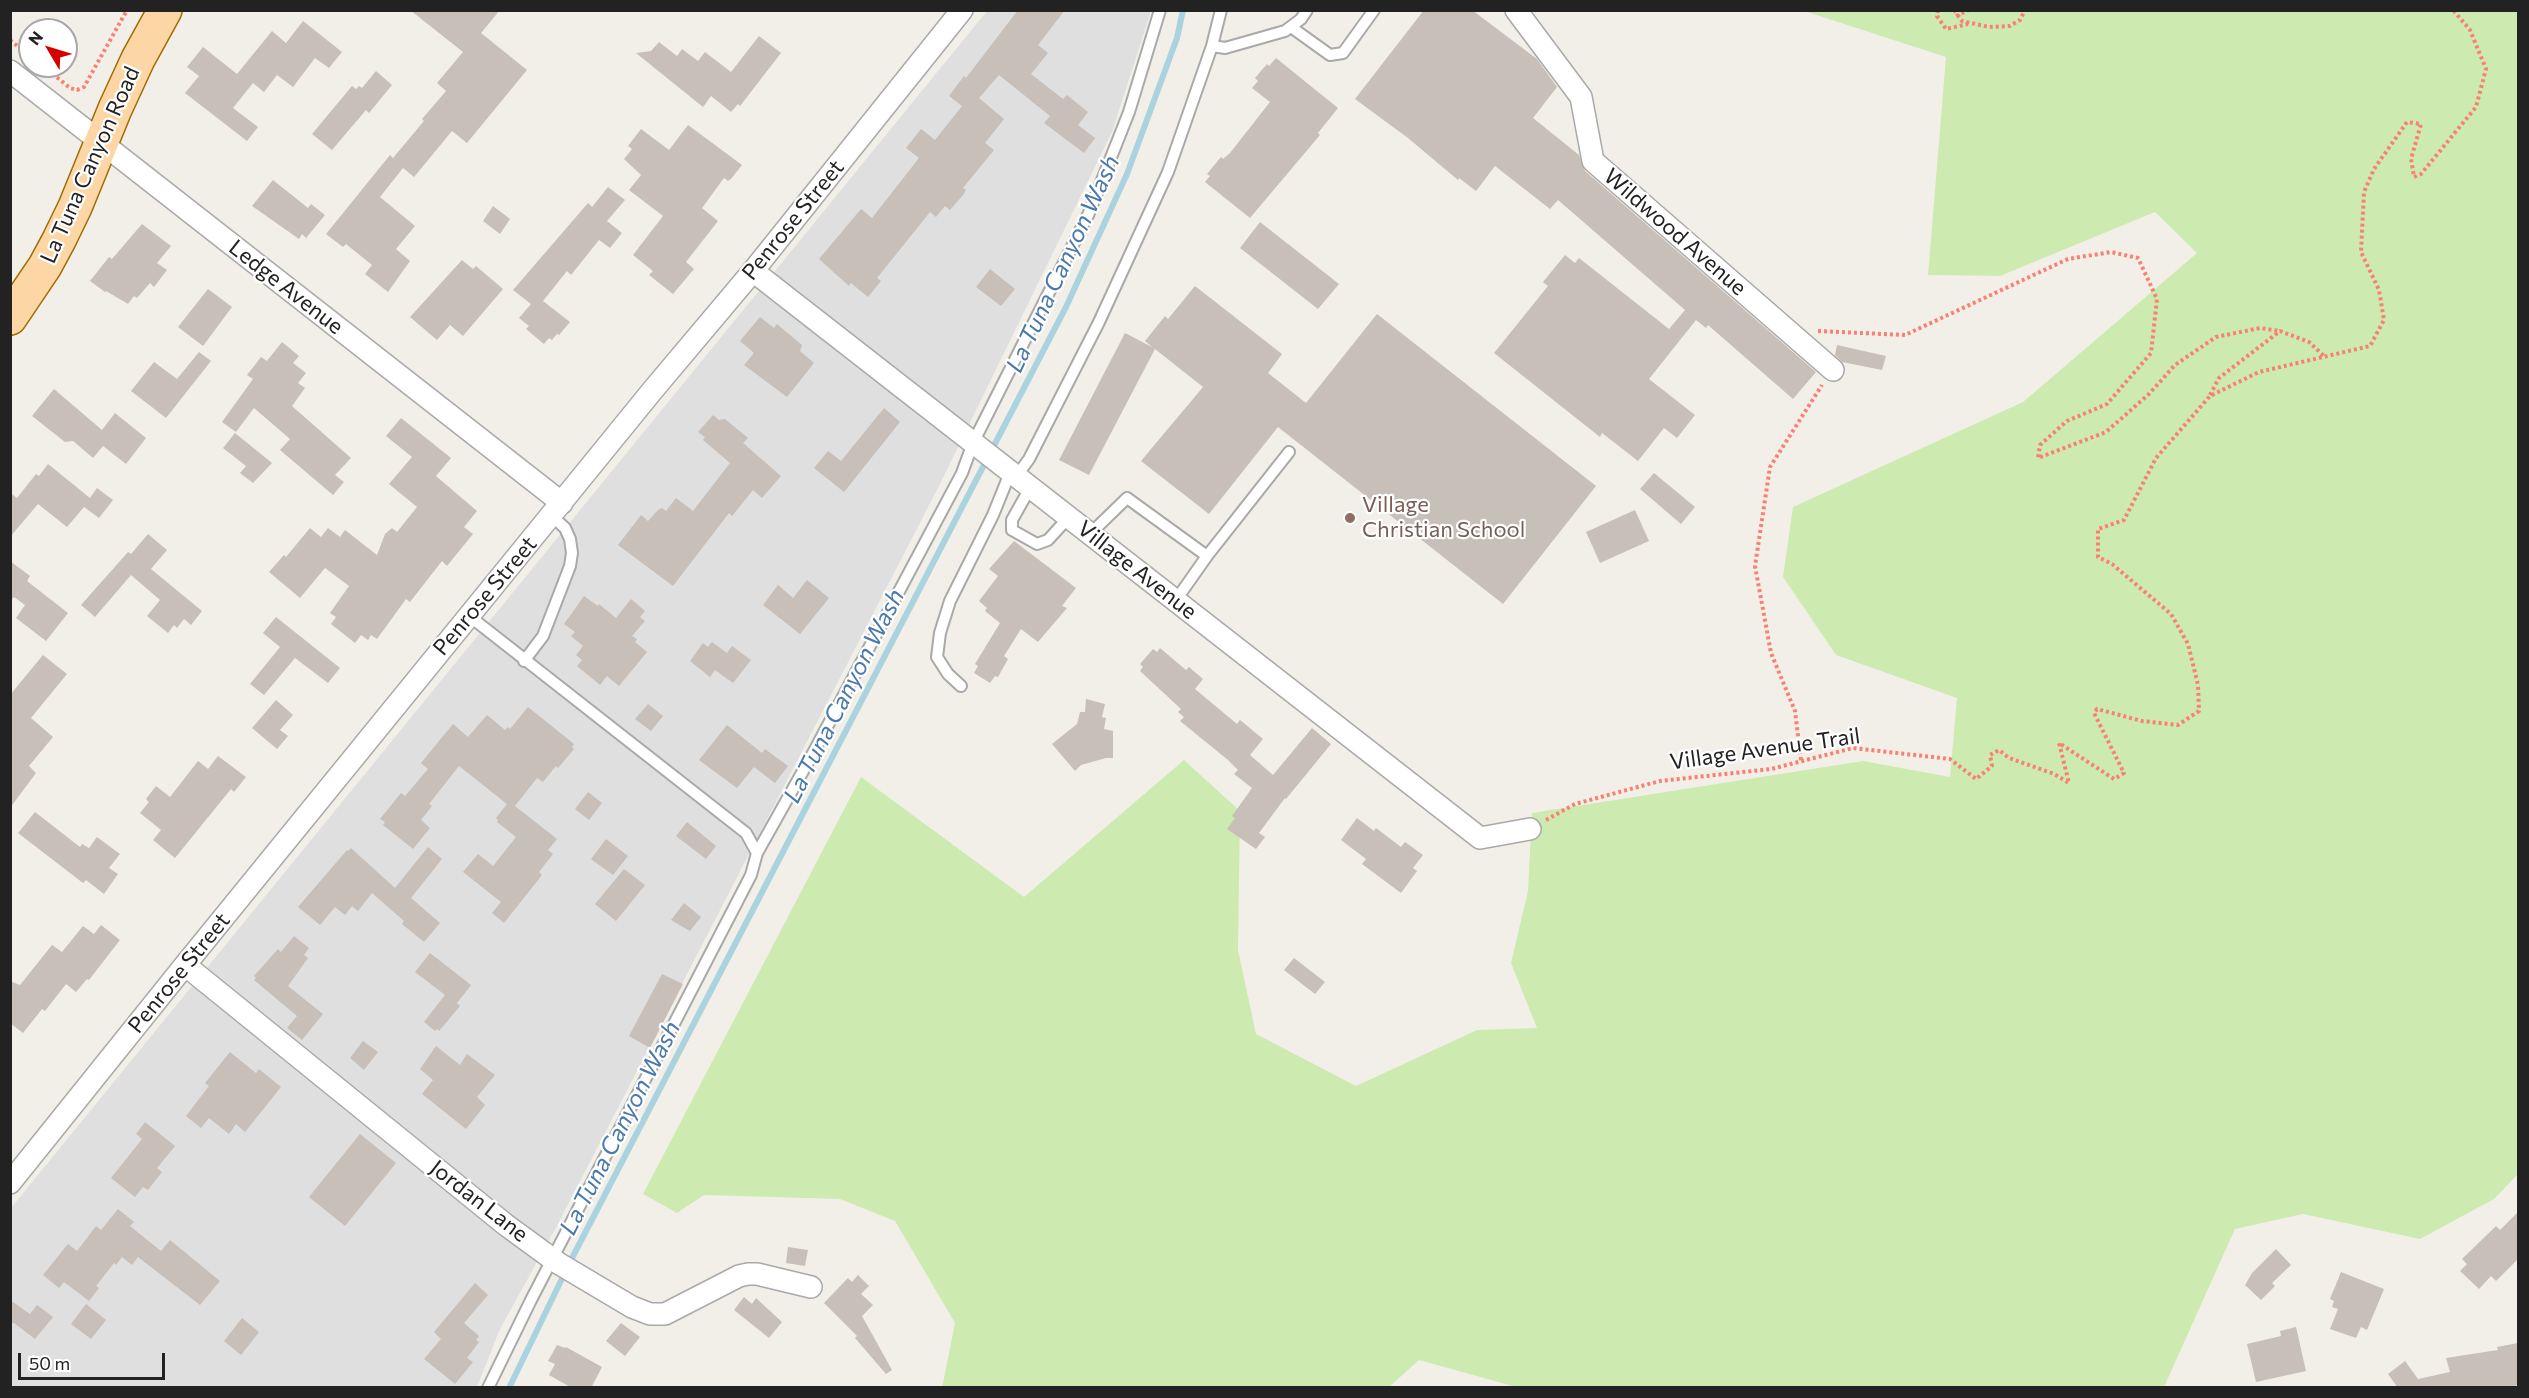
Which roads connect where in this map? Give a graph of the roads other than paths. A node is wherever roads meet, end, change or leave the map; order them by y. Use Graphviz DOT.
graph roads {
  1 [pos="165,10"];
  2 [pos="962,10"];
  3 [pos="1160,10"];
  4 [pos="1221,10"];
  5 [pos="1307,10"];
  6 [pos="1374,10"];
  7 [pos="1516,10"];
  8 [pos="1291,27"];
  9 [pos="1212,46"];
  10 [pos="10,71"];
  11 [pos="101,141"];
  12 [pos="753,270"];
  13 [pos="10,318"];
  14 [pos="1833,370"];
  15 [pos="1289,452"];
  16 [pos="1001,465"];
  17 [pos="557,509"];
  18 [pos="1069,517"];
  19 [pos="1090,533"];
  20 [pos="1207,556"];
  21 [pos="1176,600"];
  22 [pos="468,615"];
  23 [pos="524,661"];
  24 [pos="961,686"];
  25 [pos="1530,829"];
  26 [pos="757,853"];
  27 [pos="184,965"];
  28 [pos="10,1183"];
  29 [pos="556,1261"];
  30 [pos="811,1287"];
  31 [pos="488,1388"];
  1 -- 11 [label="main road, La Tuna Canyon Road"];
  2 -- 12 [label="street, Penrose Street"];
  3 -- 16 [label="lane"];
  4 -- 9 [label="lane"];
  5 -- 8 [label="lane"];
  6 -- 8 [label="lane"];
  7 -- 14 [label="street, Wildwood Avenue"];
  8 -- 9 [label="lane"];
  9 -- 16 [label="lane"];
  10 -- 11 [label="street, Ledge Avenue"];
  11 -- 13 [label="main road, La Tuna Canyon Road"];
  11 -- 17 [label="street, Ledge Avenue"];
  12 -- 16 [label="street, Village Avenue"];
  12 -- 17 [label="street, Penrose Street"];
  15 -- 20 [label="lane"];
  16 -- 18 [label="street, Village Avenue"];
  16 -- 18 [label="lane"];
  16 -- 24 [label="lane"];
  16 -- 26 [label="lane"];
  17 -- 22 [label="street, Penrose Street"];
  17 -- 23 [label="lane"];
  18 -- 19 [label="street, Village Avenue"];
  19 -- 20 [label="lane"];
  19 -- 21 [label="street, Village Avenue"];
  20 -- 21 [label="lane"];
  21 -- 25 [label="street, Village Avenue"];
  22 -- 23 [label="lane"];
  22 -- 27 [label="street, Penrose Street"];
  23 -- 26 [label="lane"];
  26 -- 29 [label="lane"];
  27 -- 28 [label="street, Penrose Street"];
  27 -- 29 [label="street, Jordan Lane"];
  29 -- 30 [label="street, Jordan Lane"];
  29 -- 31 [label="lane"];
}
